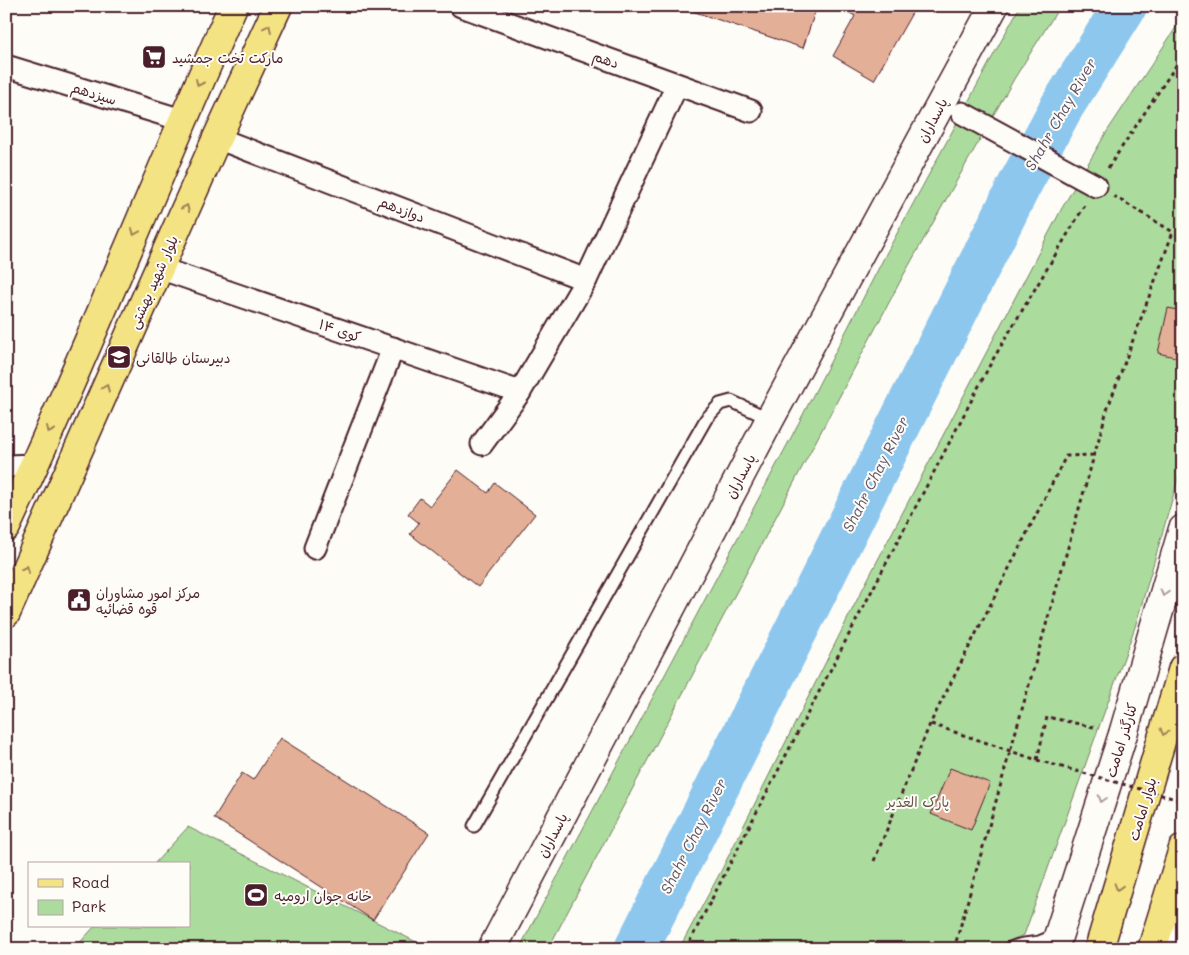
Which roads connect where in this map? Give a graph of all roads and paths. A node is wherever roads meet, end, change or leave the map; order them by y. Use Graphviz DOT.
graph roads {
  1 [pos="233,6"];
  2 [pos="278,6"];
  3 [pos="461,6"];
  4 [pos="994,6"];
  5 [pos="1183,55"];
  6 [pos="6,66"];
  7 [pos="677,85"];
  8 [pos="751,111"];
  9 [pos="962,113"];
  10 [pos="182,120"];
  11 [pos="217,138"];
  12 [pos="1096,186"];
  13 [pos="159,268"];
  14 [pos="586,280"];
  15 [pos="393,348"];
  16 [pos="520,392"];
  17 [pos="61,406"];
  18 [pos="94,415"];
  19 [pos="770,419"];
  20 [pos="482,444"];
  21 [pos="1095,455"];
  22 [pos="35,465"];
  23 [pos="6,466"];
  24 [pos="6,527"];
  25 [pos="1183,529"];
  26 [pos="315,548"];
  27 [pos="6,613"];
  28 [pos="1183,668"];
  29 [pos="930,724"];
  30 [pos="1123,734"];
  31 [pos="1010,750"];
  32 [pos="1037,760"];
  33 [pos="1183,801"];
  34 [pos="474,826"];
  35 [pos="1183,849"];
  36 [pos="874,861"];
  37 [pos="1172,884"];
  38 [pos="1057,940"];
  39 [pos="492,949"];
  40 [pos="686,949"];
  41 [pos="954,949"];
  42 [pos="1010,949"];
  43 [pos="1099,949"];
  44 [pos="1152,949"];
  45 [pos="1169,949"];
  1 -- 10 [label="main road, one-way"];
  11 -- 2 [label="main road, بلوار شهید بهشتی, one-way"];
  3 -- 7 [label="street, دهم"];
  4 -- 19 [label="main road, پاسداران"];
  5 -- 12 [label="path"];
  6 -- 10 [label="street, سیزدهم"];
  7 -- 8 [label="street, دهم"];
  7 -- 14 [label="street"];
  9 -- 12 [label="street"];
  10 -- 17 [label="main road, one-way"];
  13 -- 11 [label="main road, بلوار شهید بهشتی, one-way"];
  11 -- 14 [label="street, دوازدهم"];
  12 -- 21 [label="path"];
  12 -- 40 [label="path"];
  13 -- 15 [label="street, کوی ۱۴"];
  18 -- 13 [label="main road, بلوار شهید بهشتی, one-way"];
  14 -- 16 [label="street"];
  15 -- 16 [label="street, کوی ۱۴"];
  15 -- 26 [label="street"];
  16 -- 20 [label="street"];
  17 -- 18 [label="main road"];
  17 -- 22 [label="main road, one-way"];
  27 -- 18 [label="main road, بلوار شهید بهشتی, one-way"];
  19 -- 34 [label="lane"];
  19 -- 39 [label="main road, پاسداران"];
  21 -- 29 [label="path"];
  21 -- 31 [label="path"];
  22 -- 23 [label="street"];
  22 -- 24 [label="main road"];
  25 -- 30 [label="main road, کنارگذر امامت, one-way"];
  28 -- 43 [label="main road, بلوار امامت, one-way"];
  29 -- 31 [label="path"];
  29 -- 36 [label="path"];
  30 -- 32 [label="path"];
  30 -- 38 [label="main road, کنارگذر امامت, one-way"];
  31 -- 32 [label="path"];
  31 -- 41 [label="path"];
  32 -- 33 [label="path, bridge"];
  35 -- 37 [label="main road"];
  37 -- 44 [label="main road"];
  37 -- 45 [label="main road"];
  38 -- 42 [label="lane"];
}
